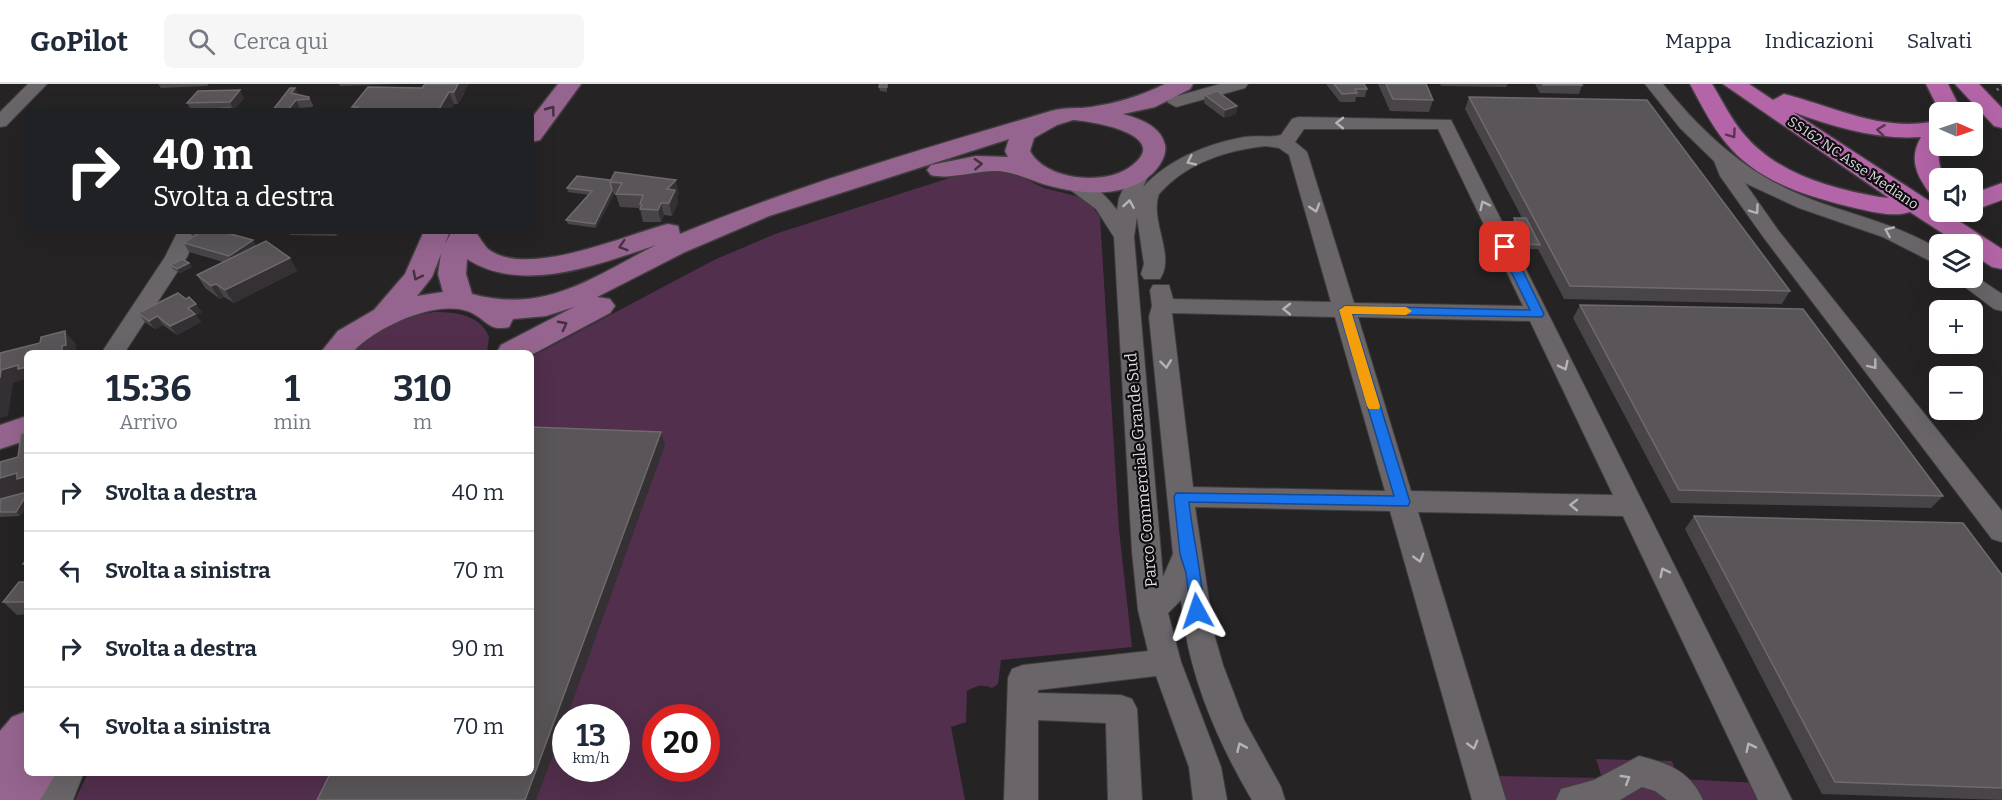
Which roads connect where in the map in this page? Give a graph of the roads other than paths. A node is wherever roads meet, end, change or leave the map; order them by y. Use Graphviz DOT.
graph roads {
  1 [pos="38,84"];
  2 [pos="548,84"];
  3 [pos="570,84"];
  4 [pos="1210,84"];
  5 [pos="1239,84"];
  6 [pos="1654,84"];
  7 [pos="1701,84"];
  8 [pos="1734,84"];
  9 [pos="1755,84"];
  10 [pos="1937,84"];
  11 [pos="1966,84"];
  12 [pos="1179,93"];
  13 [pos="1782,101"];
  14 [pos="1946,102"];
  15 [pos="529,108"];
  16 [pos="1090,113"];
  17 [pos="2002,122"];
  18 [pos="0,123"];
  19 [pos="1031,126"];
  20 [pos="1929,129"];
  21 [pos="534,131"];
  22 [pos="1152,142"];
  23 [pos="1279,142"];
  24 [pos="1929,143"];
  25 [pos="1723,161"];
  26 [pos="1036,171"];
  27 [pos="1140,172"];
  28 [pos="1929,176"];
  29 [pos="1071,183"];
  30 [pos="2002,191"];
  31 [pos="1929,195"];
  32 [pos="1983,200"];
  33 [pos="1900,207"];
  34 [pos="760,210"];
  35 [pos="1978,222"];
  36 [pos="187,234"];
  37 [pos="453,234"];
  38 [pos="455,234"];
  39 [pos="457,234"];
  40 [pos="1124,237"];
  41 [pos="2002,241"];
  42 [pos="1929,253"];
  43 [pos="2002,261"];
  44 [pos="1126,274"];
  45 [pos="1979,288"];
  46 [pos="1159,289"];
  47 [pos="1128,299"];
  48 [pos="472,304"];
  49 [pos="2002,304"];
  50 [pos="1345,310"];
  51 [pos="387,313"];
  52 [pos="1538,314"];
  53 [pos="345,343"];
  54 [pos="113,350"];
  55 [pos="319,350"];
  56 [pos="502,350"];
  57 [pos="516,350"];
  58 [pos="24,429"];
  59 [pos="0,436"];
  60 [pos="1181,497"];
  61 [pos="1402,502"];
  62 [pos="1632,506"];
  63 [pos="2002,531"];
  64 [pos="1187,554"];
  65 [pos="1154,610"];
  66 [pos="1166,662"];
  67 [pos="1023,706"];
  68 [pos="24,734"];
  69 [pos="0,763"];
  70 [pos="1205,767"];
  71 [pos="33,776"];
  72 [pos="66,776"];
  73 [pos="1269,798"];
  74 [pos="14,800"];
  75 [pos="56,800"];
  76 [pos="1021,800"];
  77 [pos="1125,800"];
  78 [pos="1210,800"];
  79 [pos="1228,800"];
  80 [pos="1489,800"];
  81 [pos="1573,800"];
  82 [pos="1686,800"];
  83 [pos="1775,800"];
  1 -- 18 [label="street"];
  2 -- 15 [label="main road"];
  21 -- 3 [label="main road, one-way"];
  4 -- 12 [label="main road"];
  5 -- 12 [label="street"];
  6 -- 25 [label="street"];
  7 -- 33 [label="highway, one-way"];
  8 -- 43 [label="highway, SS162 NC Asse Mediano"];
  9 -- 13 [label="highway, SS162 NC Asse Mediano"];
  10 -- 14 [label="highway"];
  11 -- 17 [label="highway"];
  12 -- 16 [label="main road"];
  12 -- 22 [label="main road"];
  20 -- 13 [label="highway, one-way"];
  13 -- 31 [label="highway, SS162 NC Asse Mediano"];
  16 -- 19 [label="main road"];
  16 -- 22 [label="main road"];
  19 -- 26 [label="main road"];
  19 -- 34 [label="main road"];
  22 -- 27 [label="main road"];
  23 -- 46 [label="street, one-way"];
  23 -- 50 [label="street, one-way"];
  52 -- 23 [label="street, one-way"];
  24 -- 28 [label="highway"];
  42 -- 25 [label="street, one-way"];
  25 -- 63 [label="street, one-way"];
  26 -- 29 [label="main road"];
  57 -- 26 [label="main road, one-way"];
  27 -- 29 [label="main road"];
  40 -- 27 [label="street, Parco Commerciale Grande Sud, one-way"];
  29 -- 40 [label="street, Parco Commerciale Grande Sud"];
  30 -- 32 [label="highway"];
  34 -- 39 [label="main road, one-way"];
  34 -- 48 [label="main road"];
  35 -- 41 [label="highway"];
  36 -- 54 [label="street"];
  37 -- 51 [label="main road, one-way"];
  38 -- 48 [label="main road"];
  40 -- 44 [label="street, Parco Commerciale Grande Sud"];
  44 -- 46 [label="street"];
  44 -- 47 [label="street, Parco Commerciale Grande Sud"];
  45 -- 49 [label="street"];
  46 -- 47 [label="street"];
  50 -- 46 [label="street, one-way"];
  46 -- 60 [label="street, one-way"];
  47 -- 65 [label="street, Parco Commerciale Grande Sud"];
  48 -- 51 [label="main road"];
  48 -- 56 [label="main road"];
  50 -- 52 [label="street"];
  50 -- 61 [label="street"];
  51 -- 53 [label="main road"];
  52 -- 62 [label="street, one-way"];
  53 -- 55 [label="main road"];
  58 -- 59 [label="main road"];
  60 -- 61 [label="street"];
  60 -- 64 [label="street"];
  62 -- 61 [label="street, one-way"];
  61 -- 80 [label="street, one-way"];
  83 -- 62 [label="street, one-way"];
  64 -- 65 [label="street"];
  73 -- 64 [label="street, one-way"];
  65 -- 66 [label="street, Parco Commerciale Grande Sud"];
  66 -- 67 [label="street"];
  66 -- 70 [label="street, Parco Commerciale Grande Sud"];
  67 -- 76 [label="street"];
  67 -- 77 [label="street"];
  68 -- 69 [label="main road"];
  70 -- 78 [label="street, Parco Commerciale Grande Sud"];
  70 -- 79 [label="street, Parco Commerciale Grande Sud"];
  71 -- 74 [label="main road"];
  72 -- 75 [label="street"];
  81 -- 82 [label="street, one-way"];
}
